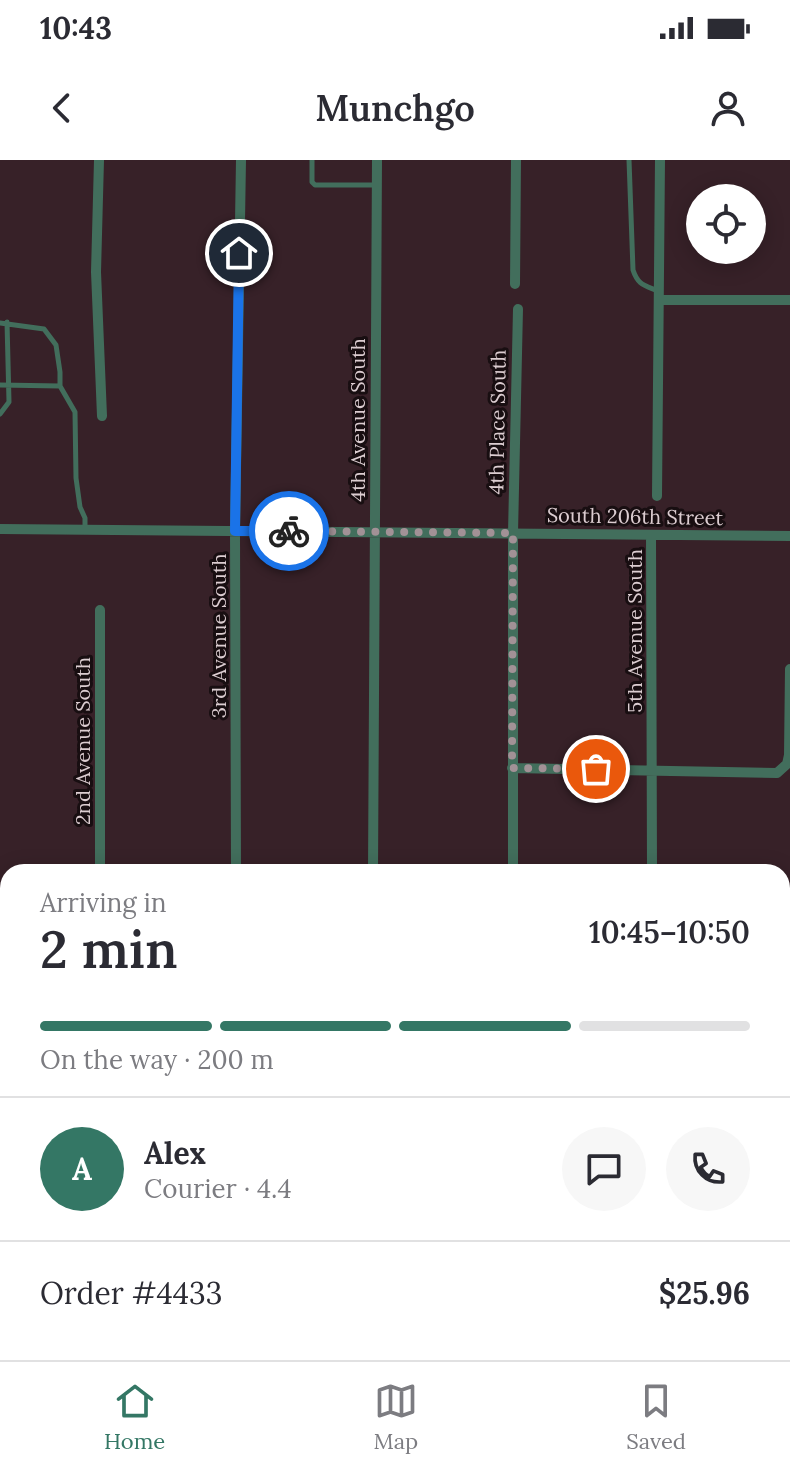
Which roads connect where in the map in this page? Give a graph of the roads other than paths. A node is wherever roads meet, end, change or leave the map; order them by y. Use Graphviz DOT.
graph roads {
  1 [pos="99,160"];
  2 [pos="241,160"];
  3 [pos="312,160"];
  4 [pos="377,160"];
  5 [pos="516,160"];
  6 [pos="629,160"];
  7 [pos="660,160"];
  8 [pos="377,185"];
  9 [pos="515,284"];
  10 [pos="659,296"];
  11 [pos="790,300"];
  12 [pos="518,309"];
  13 [pos="4,322"];
  14 [pos="0,385"];
  15 [pos="9,385"];
  16 [pos="60,386"];
  17 [pos="0,414"];
  18 [pos="102,416"];
  19 [pos="657,496"];
  20 [pos="0,529"];
  21 [pos="85,529"];
  22 [pos="235,531"];
  23 [pos="375,531"];
  24 [pos="513,533"];
  25 [pos="651,535"];
  26 [pos="790,536"];
  27 [pos="100,610"];
  28 [pos="790,669"];
  29 [pos="512,768"];
  30 [pos="653,770"];
  31 [pos="100,864"];
  32 [pos="236,864"];
  33 [pos="373,864"];
  34 [pos="513,864"];
  35 [pos="652,864"];
  36 [pos="790,997"];
  37 [pos="790,1012"];
  1 -- 18 [label="street"];
  2 -- 22 [label="street, 3rd Avenue South"];
  3 -- 8 [label="lane"];
  4 -- 8 [label="street, 4th Avenue South"];
  5 -- 9 [label="street"];
  6 -- 10 [label="lane"];
  7 -- 10 [label="street"];
  8 -- 23 [label="street, 4th Avenue South"];
  10 -- 11 [label="street"];
  10 -- 19 [label="street"];
  12 -- 24 [label="street, 4th Place South"];
  13 -- 15 [label="lane"];
  13 -- 16 [label="lane"];
  14 -- 15 [label="lane"];
  15 -- 16 [label="lane"];
  15 -- 17 [label="lane"];
  16 -- 21 [label="lane"];
  20 -- 21 [label="street, South 206th Street"];
  21 -- 22 [label="street, South 206th Street"];
  22 -- 23 [label="street, South 206th Street"];
  22 -- 32 [label="street, 3rd Avenue South"];
  23 -- 24 [label="street, South 206th Street"];
  23 -- 33 [label="street, 4th Avenue South"];
  24 -- 25 [label="street, South 206th Street"];
  24 -- 29 [label="street, 4th Place South"];
  25 -- 26 [label="street, South 206th Street"];
  25 -- 30 [label="street, 5th Avenue South"];
  27 -- 31 [label="street, 2nd Avenue South"];
  28 -- 30 [label="street"];
  29 -- 30 [label="street"];
  29 -- 34 [label="street, 4th Place South"];
  30 -- 35 [label="street, 5th Avenue South"];
  36 -- 37 [label="street"];
}
